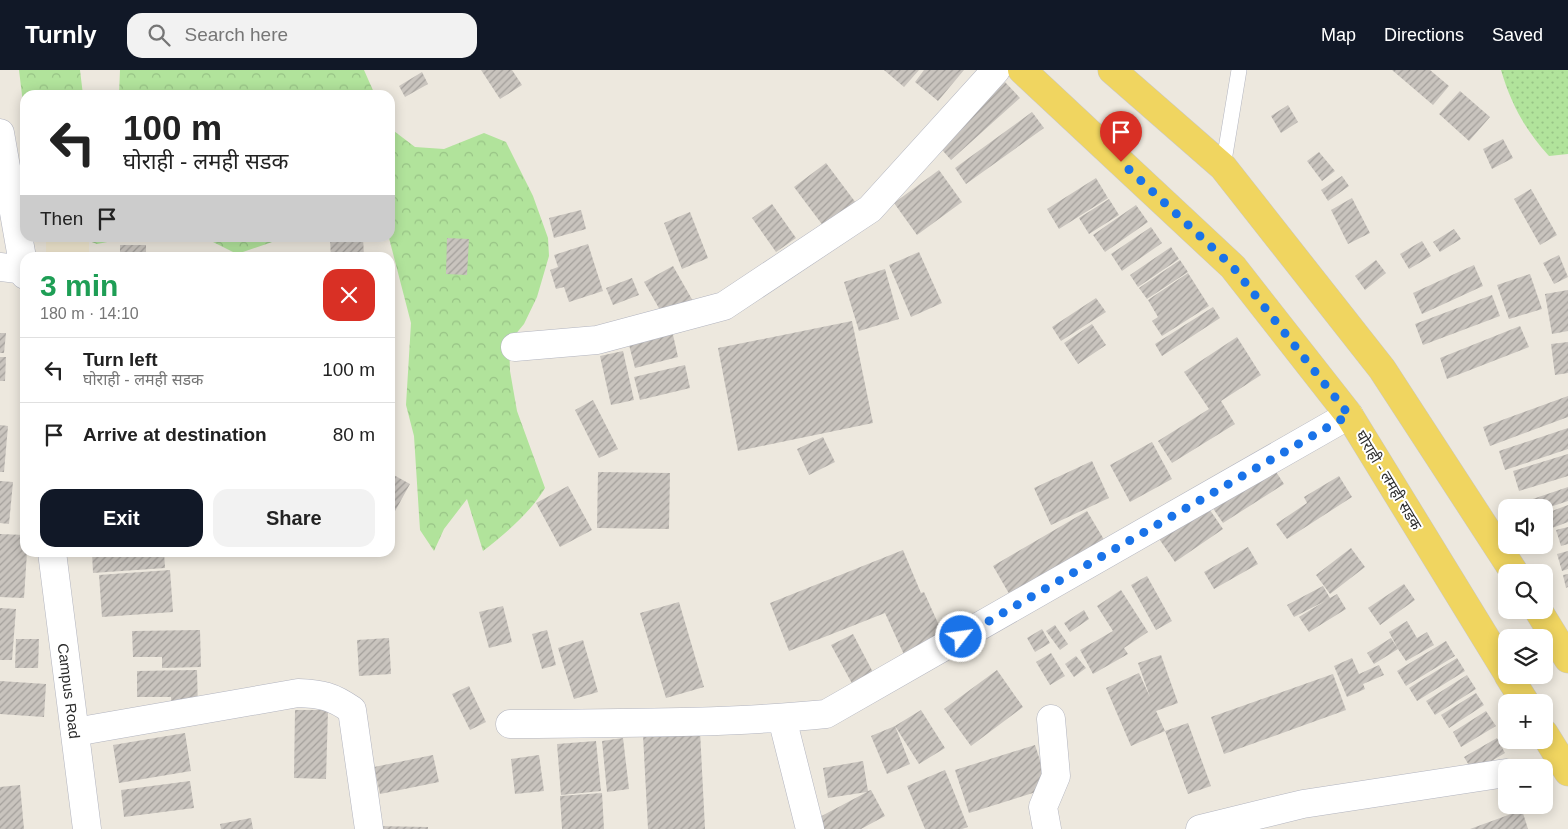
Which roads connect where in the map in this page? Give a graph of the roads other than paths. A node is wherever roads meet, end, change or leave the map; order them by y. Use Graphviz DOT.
graph roads {
  1 [pos="996,70"];
  2 [pos="1022,70"];
  3 [pos="1112,70"];
  4 [pos="1239,70"];
  5 [pos="0,133"];
  6 [pos="1223,167"];
  7 [pos="22,252"];
  8 [pos="0,267"];
  9 [pos="20,269"];
  10 [pos="514,347"];
  11 [pos="1349,415"];
  12 [pos="53,557"];
  13 [pos="1509,564"];
  14 [pos="1545,619"];
  15 [pos="1565,647"];
  16 [pos="1498,658"];
  17 [pos="782,718"];
  18 [pos="1051,719"];
  19 [pos="510,724"];
  20 [pos="75,732"];
  21 [pos="1550,749"];
  22 [pos="1558,768"];
  23 [pos="1498,774"];
  24 [pos="87,829"];
  25 [pos="369,829"];
  26 [pos="810,829"];
  27 [pos="1047,829"];
  28 [pos="1200,829"];
  1 -- 10 [label="street"];
  2 -- 11 [label="main road, घोराही - लमही सडक"];
  3 -- 6 [label="main road"];
  4 -- 6 [label="lane"];
  5 -- 7 [label="street"];
  6 -- 13 [label="main road"];
  8 -- 9 [label="street"];
  11 -- 16 [label="main road, घोराही - लमही सडक"];
  11 -- 17 [label="street"];
  12 -- 20 [label="street, Campus Road"];
  14 -- 15 [label="main road"];
  17 -- 19 [label="street"];
  17 -- 26 [label="street"];
  18 -- 27 [label="street"];
  20 -- 24 [label="street, Campus Road"];
  20 -- 25 [label="street"];
  21 -- 22 [label="main road"];
  23 -- 28 [label="street"];
}
